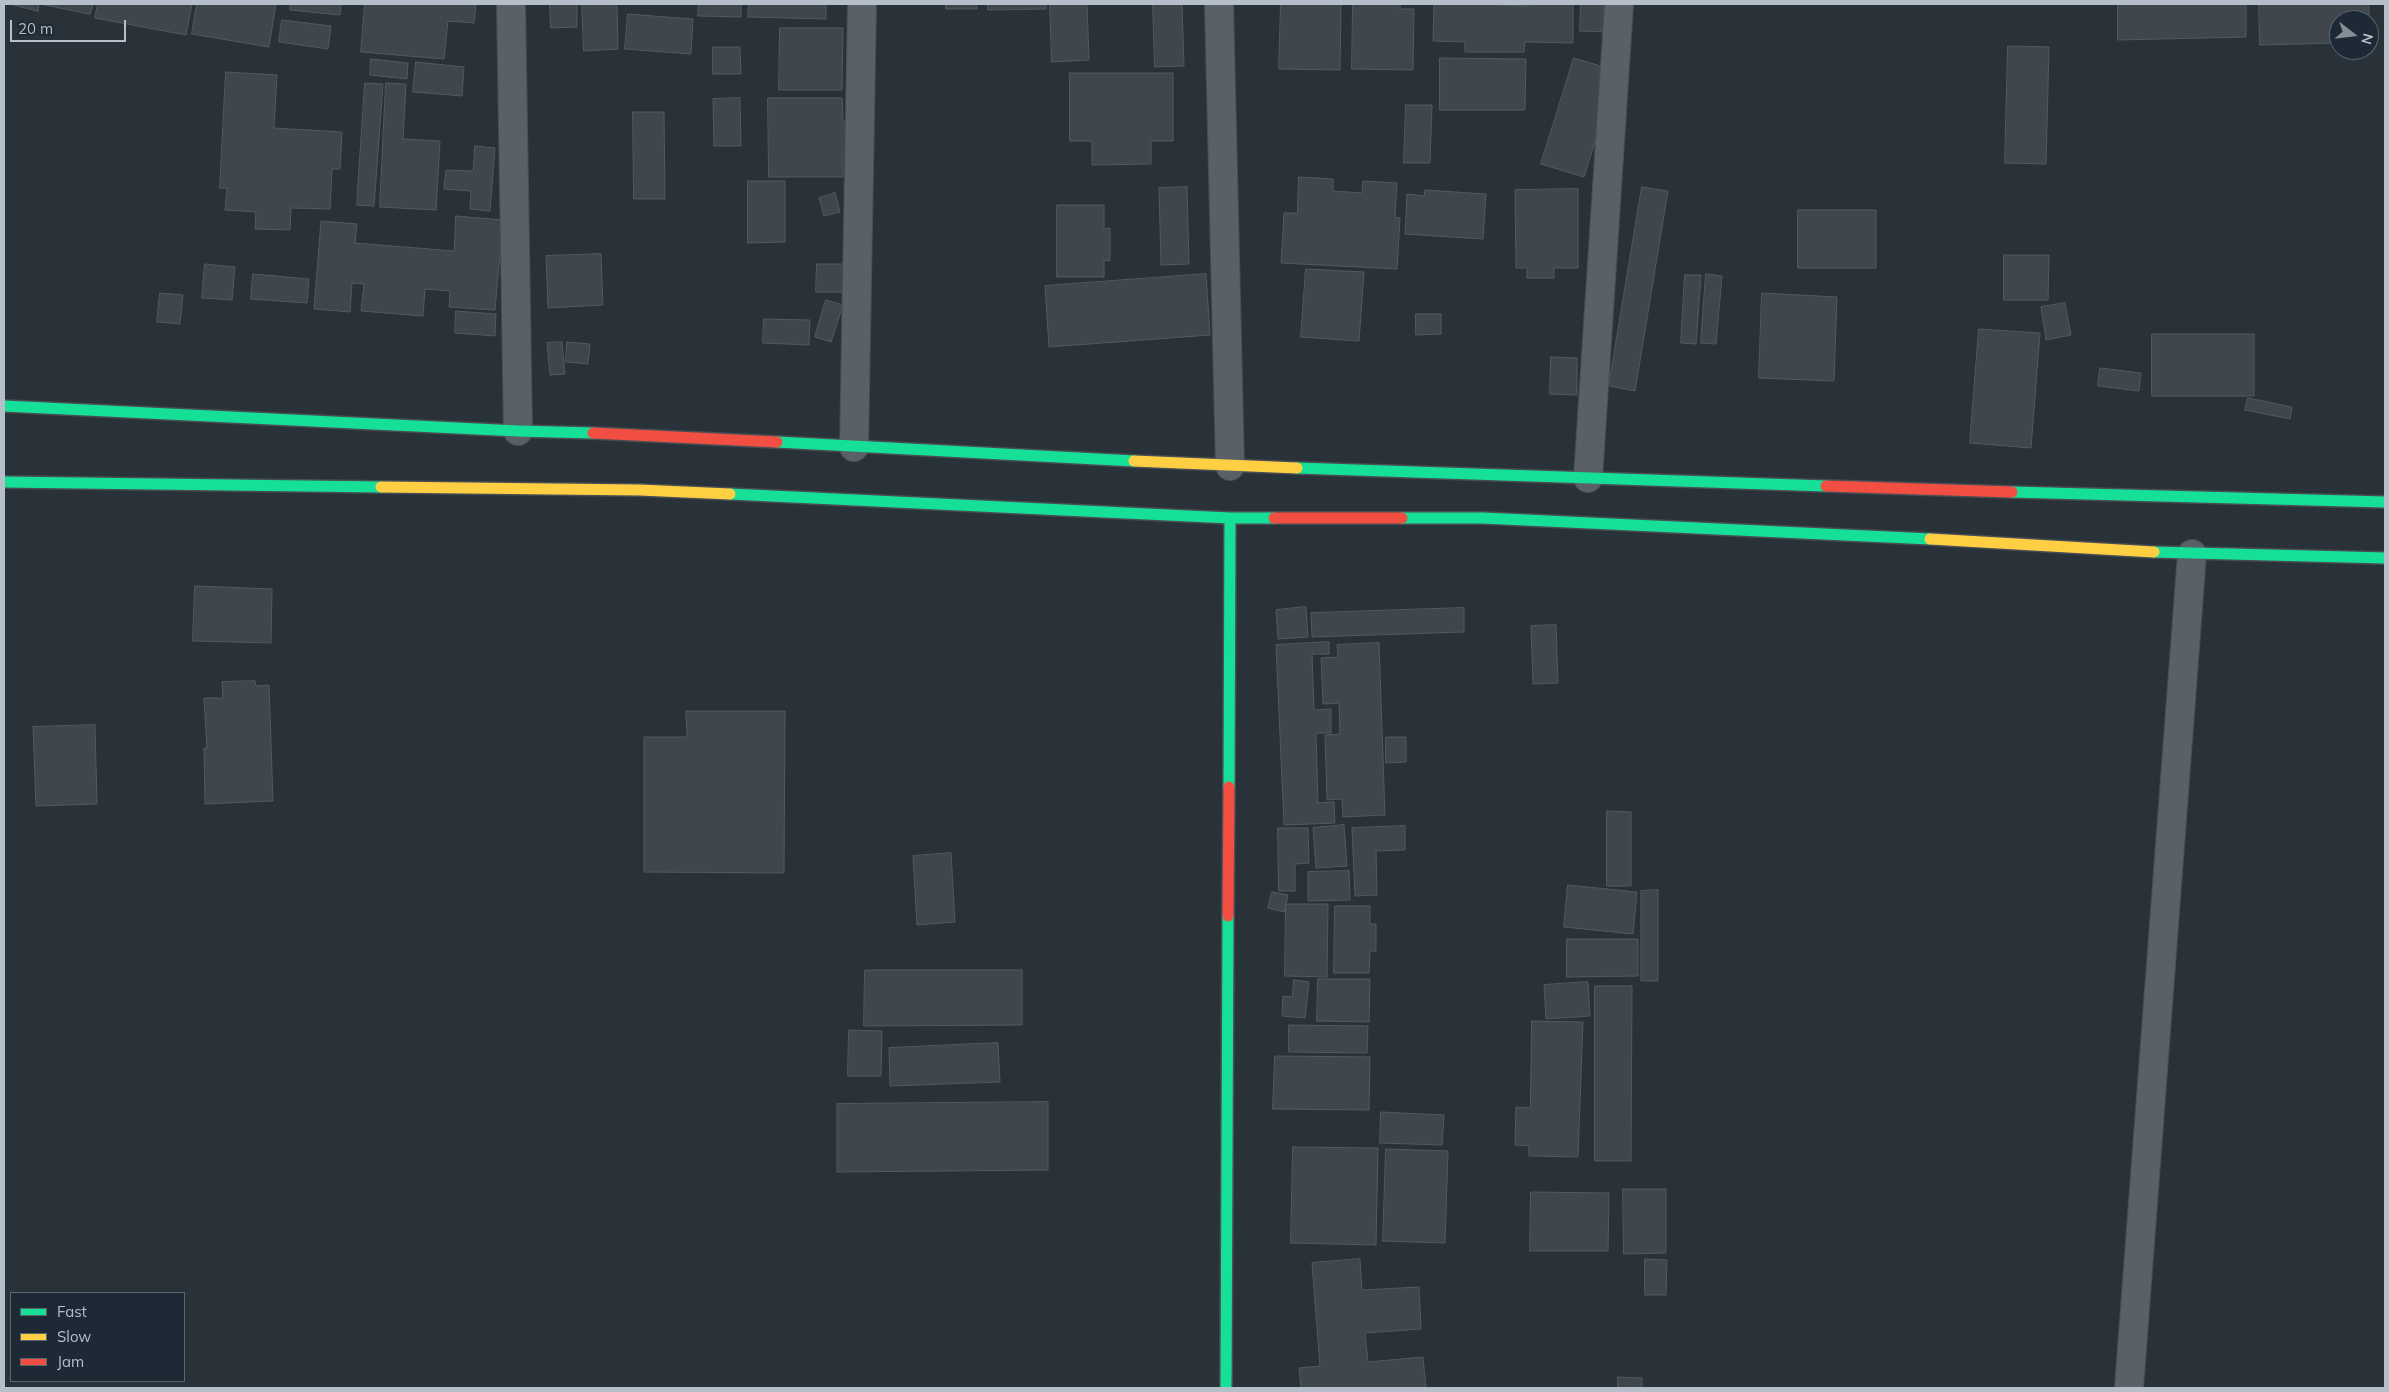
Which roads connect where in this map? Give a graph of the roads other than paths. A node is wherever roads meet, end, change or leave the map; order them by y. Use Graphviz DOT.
graph roads {
  1 [pos="511,4"];
  2 [pos="862,4"];
  3 [pos="1219,4"];
  4 [pos="1620,4"];
  5 [pos="4,406"];
  6 [pos="518,431"];
  7 [pos="854,447"];
  8 [pos="1230,466"];
  9 [pos="1588,478"];
  10 [pos="4,482"];
  11 [pos="2385,502"];
  12 [pos="1230,518"];
  13 [pos="2192,554"];
  14 [pos="2385,558"];
  15 [pos="1226,1388"];
  16 [pos="2129,1388"];
  1 -- 6 [label="street"];
  2 -- 7 [label="street"];
  3 -- 8 [label="street"];
  4 -- 9 [label="street"];
  5 -- 6 [label="main road"];
  6 -- 7 [label="main road"];
  7 -- 8 [label="main road"];
  8 -- 9 [label="main road"];
  9 -- 11 [label="main road"];
  10 -- 12 [label="main road"];
  12 -- 13 [label="main road"];
  12 -- 15 [label="main road"];
  13 -- 14 [label="main road"];
  13 -- 16 [label="street"];
}
